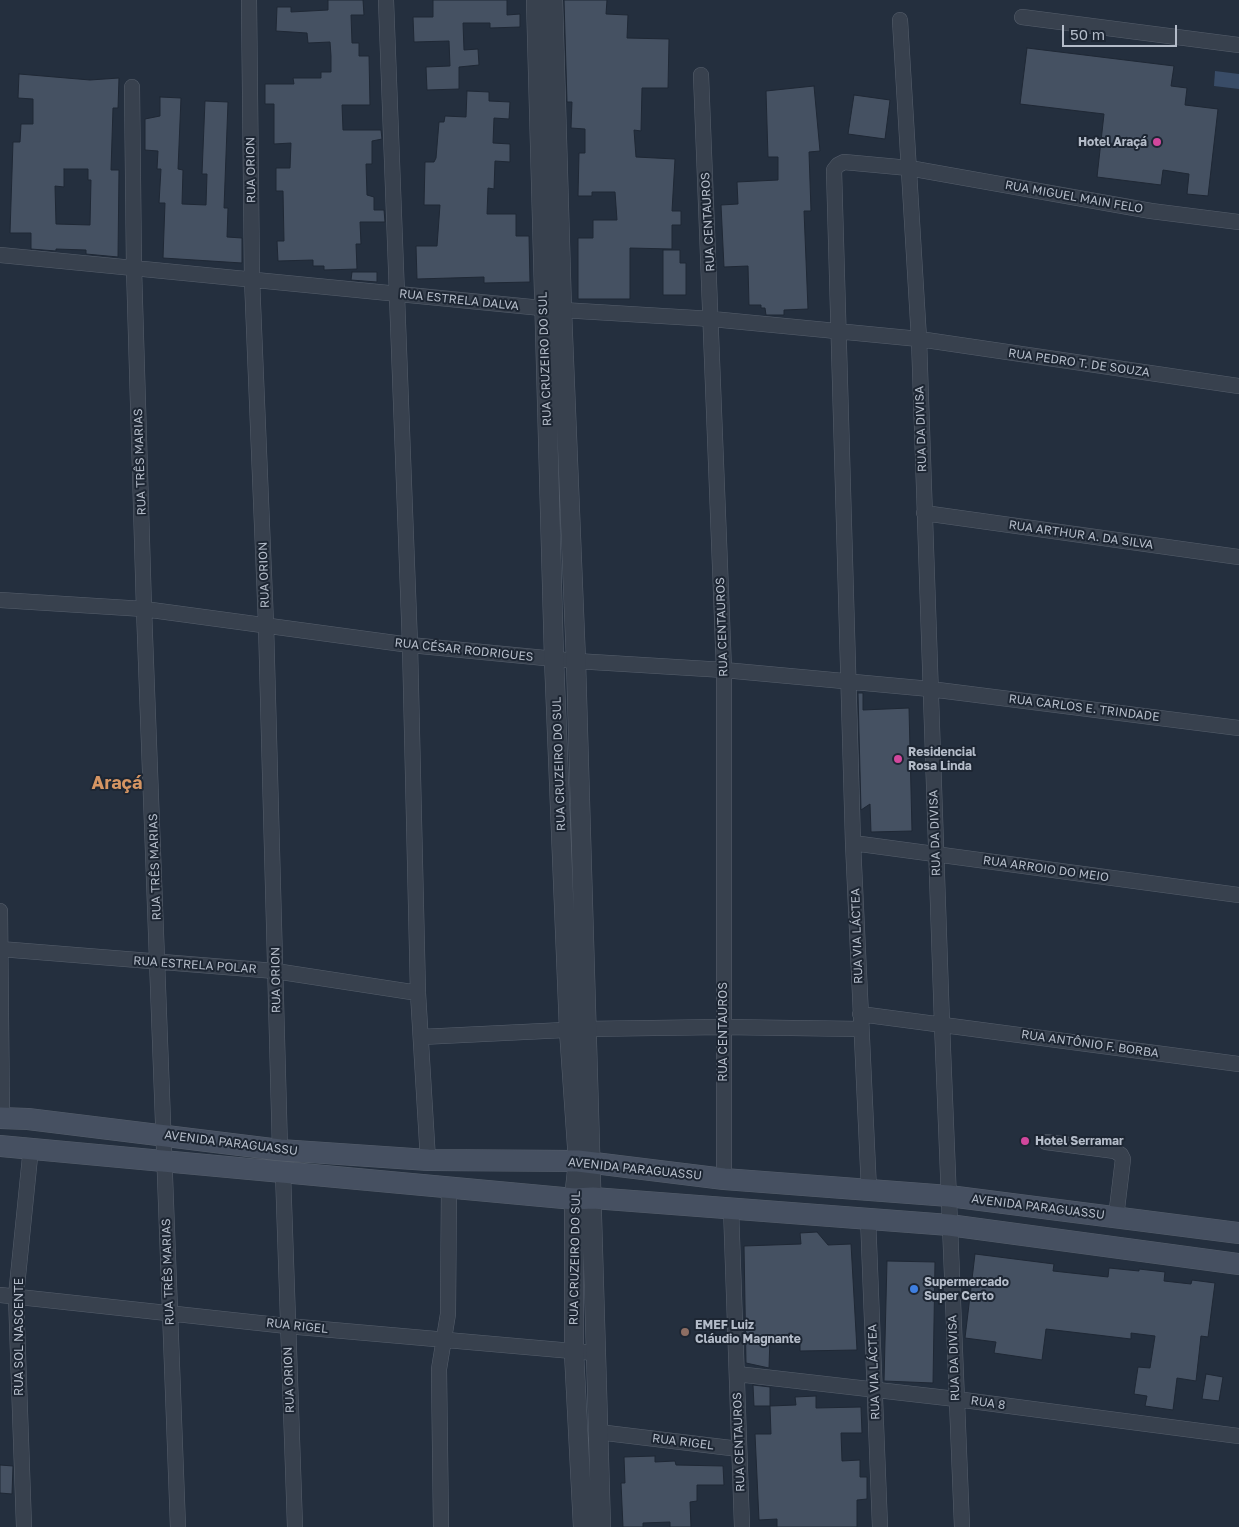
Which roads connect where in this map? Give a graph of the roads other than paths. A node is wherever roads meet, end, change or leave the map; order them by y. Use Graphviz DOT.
graph roads {
  1 [pos="249,0"];
  2 [pos="386,0"];
  3 [pos="536,0"];
  4 [pos="553,0"];
  5 [pos="1022,17"];
  6 [pos="900,20"];
  7 [pos="1239,45"];
  8 [pos="701,74"];
  9 [pos="547,80"];
  10 [pos="132,87"];
  11 [pos="909,168"];
  12 [pos="1239,222"];
  13 [pos="0,255"];
  14 [pos="134,268"];
  15 [pos="252,279"];
  16 [pos="395,294"];
  17 [pos="543,308"];
  18 [pos="562,310"];
  19 [pos="712,319"];
  20 [pos="840,333"];
  21 [pos="919,339"];
  22 [pos="1239,386"];
  23 [pos="547,425"];
  24 [pos="567,425"];
  25 [pos="924,513"];
  26 [pos="1239,557"];
  27 [pos="0,600"];
  28 [pos="144,609"];
  29 [pos="266,624"];
  30 [pos="410,645"];
  31 [pos="554,659"];
  32 [pos="576,661"];
  33 [pos="724,670"];
  34 [pos="850,681"];
  35 [pos="930,689"];
  36 [pos="1239,728"];
  37 [pos="561,823"];
  38 [pos="580,824"];
  39 [pos="853,843"];
  40 [pos="936,855"];
  41 [pos="1239,895"];
  42 [pos="0,911"];
  43 [pos="0,949"];
  44 [pos="158,962"];
  45 [pos="275,971"];
  46 [pos="418,993"];
  47 [pos="860,1014"];
  48 [pos="942,1024"];
  49 [pos="722,1027"];
  50 [pos="861,1029"];
  51 [pos="577,1030"];
  52 [pos="421,1036"];
  53 [pos="1239,1064"];
  54 [pos="1,1118"];
  55 [pos="165,1135"];
  56 [pos="1046,1142"];
  57 [pos="0,1146"];
  58 [pos="31,1147"];
  59 [pos="280,1150"];
  60 [pos="166,1160"];
  61 [pos="428,1160"];
  62 [pos="585,1162"];
  63 [pos="283,1173"];
  64 [pos="724,1179"];
  65 [pos="449,1186"];
  66 [pos="869,1190"];
  67 [pos="948,1196"];
  68 [pos="583,1198"];
  69 [pos="731,1208"];
  70 [pos="868,1217"];
  71 [pos="1116,1217"];
  72 [pos="949,1225"];
  73 [pos="1239,1233"];
  74 [pos="1239,1264"];
  75 [pos="0,1295"];
  76 [pos="16,1296"];
  77 [pos="169,1312"];
  78 [pos="287,1326"];
  79 [pos="444,1341"];
  80 [pos="574,1352"];
  81 [pos="595,1353"];
  82 [pos="737,1374"];
  83 [pos="876,1390"];
  84 [pos="956,1399"];
  85 [pos="598,1432"];
  86 [pos="1239,1436"];
  87 [pos="739,1449"];
  88 [pos="24,1527"];
  89 [pos="178,1527"];
  90 [pos="295,1527"];
  91 [pos="441,1527"];
  92 [pos="583,1527"];
  93 [pos="601,1527"];
  94 [pos="742,1527"];
  95 [pos="880,1527"];
  96 [pos="962,1527"];
  1 -- 15 [label="street, RUA ORION"];
  2 -- 16 [label="street"];
  3 -- 9 [label="street, RUA CRUZEIRO DO SUL"];
  4 -- 9 [label="street, RUA CRUZEIRO DO SUL"];
  5 -- 7 [label="street"];
  6 -- 11 [label="street, RUA DA DIVISA"];
  8 -- 19 [label="street, RUA CENTAUROS"];
  9 -- 17 [label="street, RUA CRUZEIRO DO SUL"];
  9 -- 18 [label="street, RUA CRUZEIRO DO SUL"];
  10 -- 14 [label="street, RUA TRÊS MARIAS"];
  11 -- 12 [label="street, RUA MIGUEL MAIN FELO"];
  11 -- 20 [label="street, RUA MIGUEL MAIN FELO"];
  11 -- 21 [label="street, RUA DA DIVISA"];
  13 -- 14 [label="street, RUA ESTRELA DALVA"];
  14 -- 15 [label="street, RUA ESTRELA DALVA"];
  14 -- 28 [label="street, RUA TRÊS MARIAS"];
  15 -- 16 [label="street, RUA ESTRELA DALVA"];
  15 -- 29 [label="street, RUA ORION"];
  16 -- 17 [label="street, RUA ESTRELA DALVA"];
  16 -- 30 [label="street"];
  17 -- 18 [label="street, RUA ESTRELA DALVA"];
  17 -- 23 [label="street, RUA CRUZEIRO DO SUL"];
  18 -- 19 [label="street, RUA ESTRELA DALVA"];
  18 -- 24 [label="street, RUA CRUZEIRO DO SUL"];
  19 -- 20 [label="street, RUA ESTRELA DALVA"];
  19 -- 33 [label="street, RUA CENTAUROS"];
  20 -- 21 [label="street, RUA ESTRELA DALVA"];
  20 -- 34 [label="street, RUA VIA LÁCTEA"];
  21 -- 22 [label="street, RUA PEDRO T. DE SOUZA"];
  21 -- 25 [label="street, RUA DA DIVISA"];
  23 -- 24 [label="street"];
  23 -- 31 [label="street, RUA CRUZEIRO DO SUL"];
  24 -- 32 [label="street, RUA CRUZEIRO DO SUL"];
  25 -- 26 [label="street, RUA ARTHUR A. DA SILVA"];
  25 -- 35 [label="street, RUA DA DIVISA"];
  27 -- 28 [label="street, RUA CÉSAR RODRIGUES"];
  28 -- 29 [label="street, RUA CÉSAR RODRIGUES"];
  28 -- 44 [label="street, RUA TRÊS MARIAS"];
  29 -- 30 [label="street, RUA CÉSAR RODRIGUES"];
  29 -- 45 [label="street, RUA ORION"];
  30 -- 31 [label="street, RUA CÉSAR RODRIGUES"];
  30 -- 46 [label="street"];
  31 -- 32 [label="street, RUA CÉSAR RODRIGUES"];
  31 -- 37 [label="street, RUA CRUZEIRO DO SUL"];
  32 -- 33 [label="street, RUA CÉSAR RODRIGUES"];
  32 -- 38 [label="street, RUA CRUZEIRO DO SUL"];
  33 -- 34 [label="street, RUA CÉSAR RODRIGUES"];
  33 -- 49 [label="street, RUA CENTAUROS"];
  34 -- 35 [label="street, RUA CÉSAR RODRIGUES"];
  34 -- 39 [label="street, RUA VIA LÁCTEA"];
  35 -- 36 [label="street, RUA CARLOS E. TRINDADE"];
  35 -- 40 [label="street, RUA DA DIVISA"];
  37 -- 38 [label="street"];
  37 -- 51 [label="street, RUA CRUZEIRO DO SUL"];
  38 -- 51 [label="street, RUA CRUZEIRO DO SUL"];
  39 -- 40 [label="street, RUA ARROIO DO MEIO"];
  39 -- 47 [label="street, RUA VIA LÁCTEA"];
  40 -- 41 [label="street, RUA ARROIO DO MEIO"];
  40 -- 48 [label="street, RUA DA DIVISA"];
  42 -- 43 [label="street"];
  43 -- 44 [label="street, RUA ESTRELA POLAR"];
  43 -- 54 [label="street"];
  44 -- 45 [label="street, RUA ESTRELA POLAR"];
  44 -- 55 [label="street, RUA TRÊS MARIAS"];
  45 -- 46 [label="street, RUA ESTRELA POLAR"];
  45 -- 59 [label="street, RUA ORION"];
  46 -- 52 [label="street"];
  47 -- 48 [label="street, RUA ANTÔNIO F. BORBA"];
  47 -- 50 [label="street, RUA VIA LÁCTEA"];
  48 -- 53 [label="street, RUA ANTÔNIO F. BORBA"];
  48 -- 67 [label="street, RUA DA DIVISA"];
  49 -- 50 [label="street"];
  49 -- 51 [label="street"];
  49 -- 64 [label="street, RUA CENTAUROS"];
  50 -- 66 [label="street, RUA VIA LÁCTEA"];
  51 -- 52 [label="street"];
  51 -- 62 [label="street, RUA CRUZEIRO DO SUL"];
  52 -- 61 [label="street"];
  54 -- 55 [label="main road, AVENIDA PARAGUASSU"];
  55 -- 59 [label="main road, AVENIDA PARAGUASSU"];
  55 -- 60 [label="street, RUA TRÊS MARIAS"];
  56 -- 71 [label="street"];
  57 -- 58 [label="main road, AVENIDA PARAGUASSU"];
  58 -- 60 [label="main road, AVENIDA PARAGUASSU"];
  58 -- 76 [label="street, RUA SOL NASCENTE"];
  59 -- 61 [label="main road, AVENIDA PARAGUASSU"];
  60 -- 63 [label="main road, AVENIDA PARAGUASSU"];
  60 -- 77 [label="street, RUA TRÊS MARIAS"];
  61 -- 62 [label="main road, AVENIDA PARAGUASSU"];
  62 -- 64 [label="main road, AVENIDA PARAGUASSU"];
  62 -- 68 [label="street, RUA CRUZEIRO DO SUL"];
  63 -- 65 [label="main road, AVENIDA PARAGUASSU"];
  63 -- 78 [label="street, RUA ORION"];
  64 -- 66 [label="main road, AVENIDA PARAGUASSU"];
  65 -- 68 [label="main road, AVENIDA PARAGUASSU"];
  65 -- 79 [label="street"];
  66 -- 67 [label="main road, AVENIDA PARAGUASSU"];
  67 -- 71 [label="main road, AVENIDA PARAGUASSU"];
  67 -- 72 [label="street, RUA DA DIVISA"];
  68 -- 69 [label="main road, AVENIDA PARAGUASSU"];
  68 -- 80 [label="street, RUA CRUZEIRO DO SUL"];
  68 -- 81 [label="street, RUA CRUZEIRO DO SUL"];
  69 -- 70 [label="main road, AVENIDA PARAGUASSU"];
  69 -- 82 [label="street, RUA CENTAUROS"];
  70 -- 72 [label="main road, AVENIDA PARAGUASSU"];
  70 -- 83 [label="street, RUA VIA LÁCTEA"];
  71 -- 73 [label="main road, AVENIDA PARAGUASSU"];
  72 -- 74 [label="main road, AVENIDA PARAGUASSU"];
  72 -- 84 [label="street, RUA DA DIVISA"];
  75 -- 76 [label="street, RUA RIGEL"];
  76 -- 77 [label="street, RUA RIGEL"];
  76 -- 88 [label="street, RUA SOL NASCENTE"];
  77 -- 78 [label="street, RUA RIGEL"];
  77 -- 89 [label="street, RUA TRÊS MARIAS"];
  78 -- 79 [label="street, RUA RIGEL"];
  78 -- 90 [label="street, RUA ORION"];
  79 -- 80 [label="street, RUA RIGEL"];
  79 -- 91 [label="street"];
  80 -- 81 [label="street, RUA RIGEL"];
  80 -- 92 [label="street, RUA CRUZEIRO DO SUL"];
  81 -- 85 [label="street, RUA CRUZEIRO DO SUL"];
  82 -- 83 [label="street, RUA 8"];
  82 -- 87 [label="street, RUA CENTAUROS"];
  83 -- 84 [label="street, RUA 8"];
  83 -- 95 [label="street, RUA VIA LÁCTEA"];
  84 -- 86 [label="street, RUA 8"];
  84 -- 96 [label="street, RUA DA DIVISA"];
  85 -- 87 [label="street, RUA RIGEL"];
  85 -- 93 [label="street, RUA CRUZEIRO DO SUL"];
  87 -- 94 [label="street, RUA CENTAUROS"];
}
